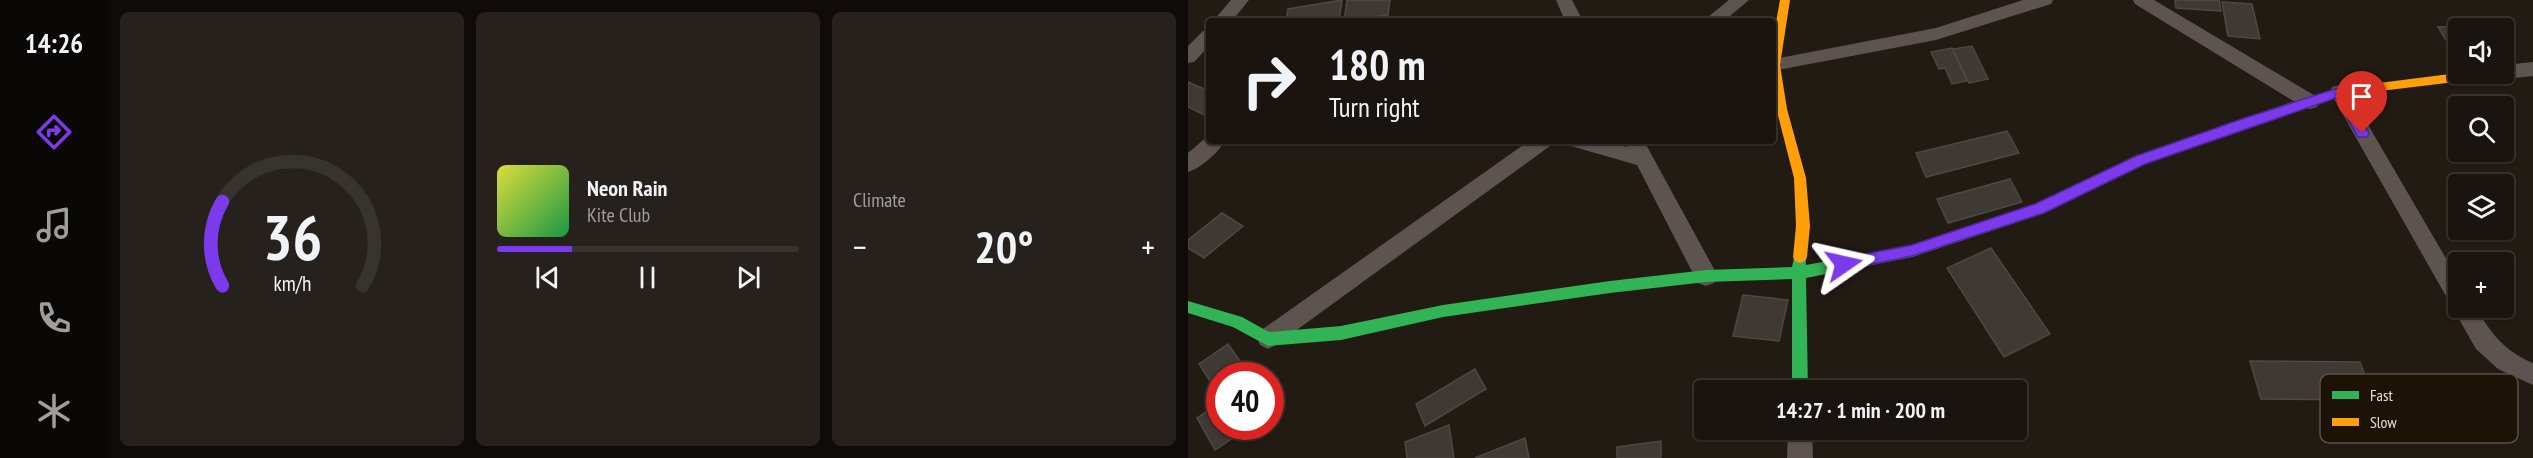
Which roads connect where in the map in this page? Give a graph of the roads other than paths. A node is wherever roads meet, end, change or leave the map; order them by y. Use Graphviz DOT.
graph roads {
  1 [pos="1241,0"];
  2 [pos="1564,0"];
  3 [pos="1741,0"];
  4 [pos="1785,0"];
  5 [pos="2045,0"];
  6 [pos="2141,0"];
  7 [pos="1225,18"];
  8 [pos="1573,18"];
  9 [pos="1716,18"];
  10 [pos="1206,38"];
  11 [pos="1776,52"];
  12 [pos="1188,57"];
  13 [pos="1776,64"];
  14 [pos="2533,69"];
  15 [pos="2514,71"];
  16 [pos="1776,77"];
  17 [pos="2448,79"];
  18 [pos="2338,92"];
  19 [pos="2310,102"];
  20 [pos="1211,144"];
  21 [pos="1539,144"];
  22 [pos="1598,144"];
  23 [pos="1639,150"];
  24 [pos="1188,164"];
  25 [pos="1799,273"];
  26 [pos="1706,276"];
  27 [pos="2448,281"];
  28 [pos="1188,307"];
  29 [pos="2470,318"];
  30 [pos="1268,339"];
  31 [pos="2533,374"];
  32 [pos="1800,380"];
  33 [pos="1800,440"];
  34 [pos="1800,458"];
  1 -- 7 [label="street"];
  2 -- 8 [label="street"];
  3 -- 9 [label="street"];
  4 -- 11 [label="street"];
  5 -- 13 [label="street"];
  6 -- 19 [label="street"];
  10 -- 12 [label="street"];
  14 -- 15 [label="street"];
  16 -- 25 [label="street"];
  17 -- 18 [label="street"];
  18 -- 19 [label="street"];
  18 -- 27 [label="street"];
  19 -- 25 [label="street"];
  20 -- 24 [label="street"];
  21 -- 30 [label="street"];
  22 -- 23 [label="street"];
  23 -- 26 [label="street"];
  25 -- 26 [label="street"];
  25 -- 32 [label="street"];
  26 -- 30 [label="street"];
  28 -- 30 [label="street"];
  29 -- 31 [label="street"];
  33 -- 34 [label="street"];
}
